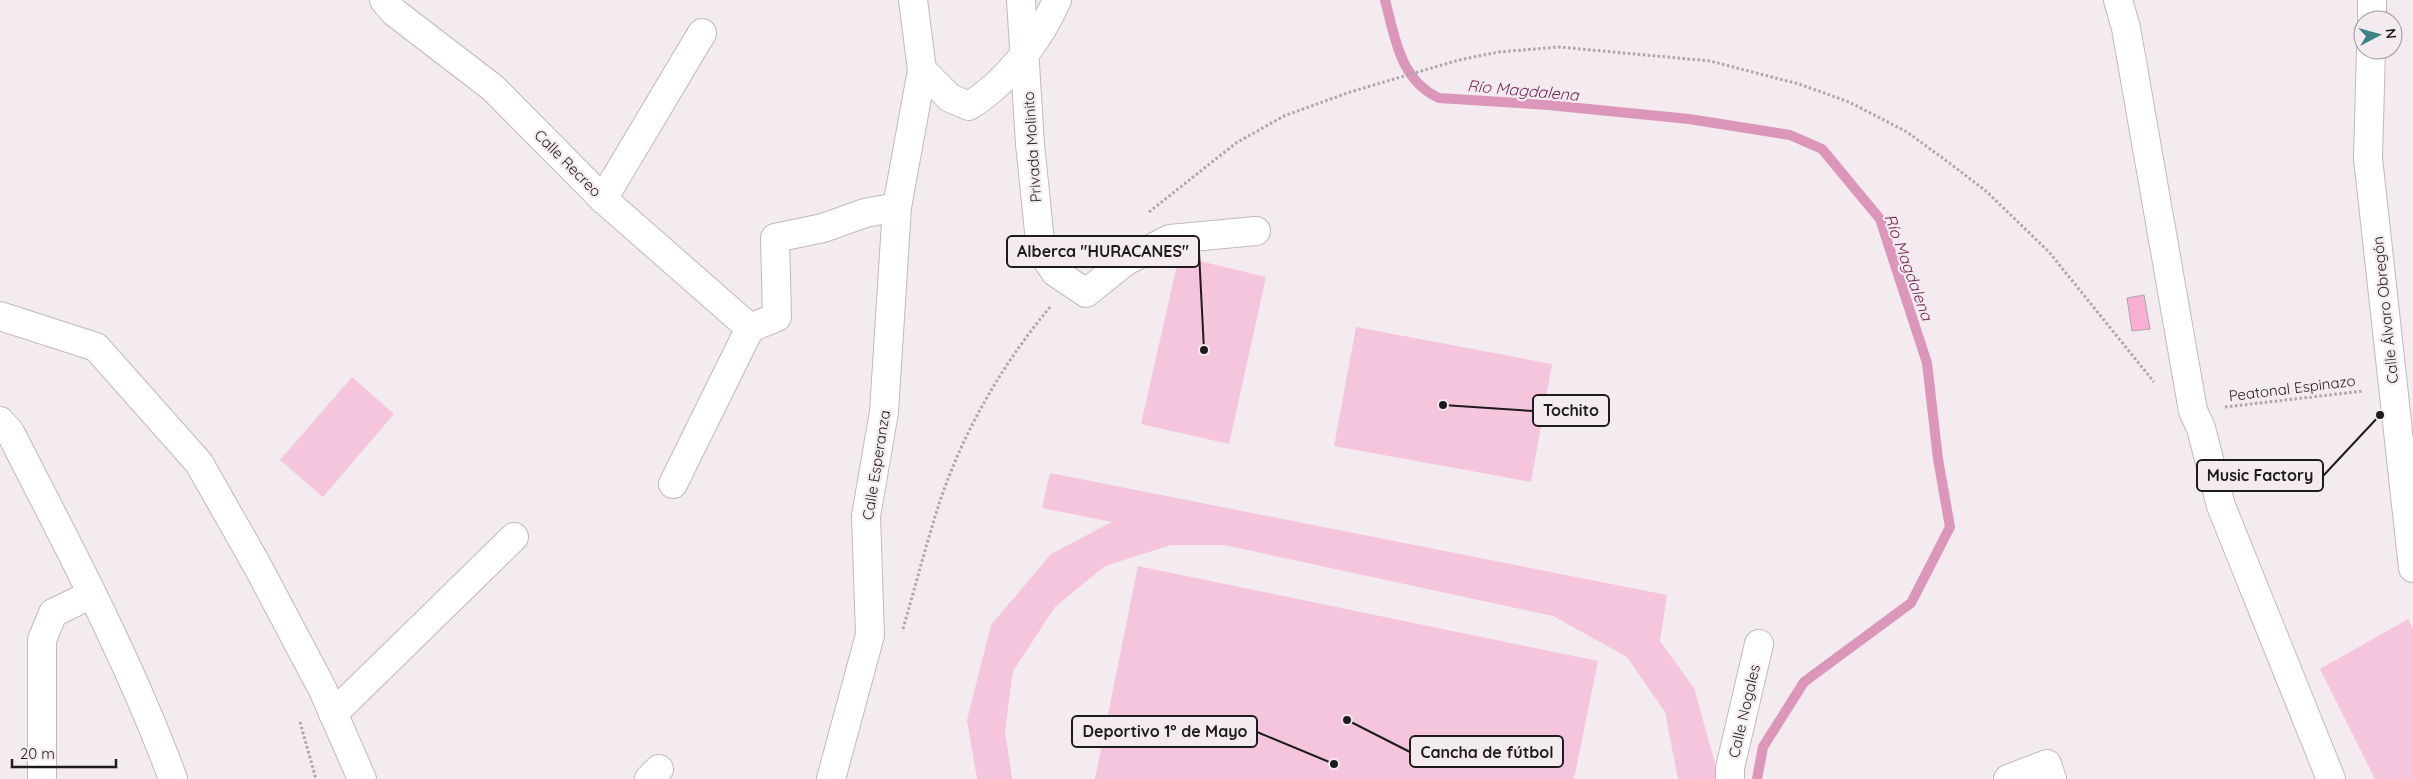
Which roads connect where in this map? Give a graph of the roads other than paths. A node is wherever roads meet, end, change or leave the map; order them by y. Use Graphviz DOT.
graph roads {
  1 [pos="384,0"];
  2 [pos="913,0"];
  3 [pos="1021,0"];
  4 [pos="1057,0"];
  5 [pos="2118,0"];
  6 [pos="702,34"];
  7 [pos="1026,52"];
  8 [pos="2371,60"];
  9 [pos="922,70"];
  10 [pos="603,199"];
  11 [pos="897,207"];
  12 [pos="1256,231"];
  13 [pos="0,316"];
  14 [pos="750,328"];
  15 [pos="0,421"];
  16 [pos="673,484"];
  17 [pos="514,537"];
  18 [pos="2413,568"];
  19 [pos="92,594"];
  20 [pos="1760,644"];
  21 [pos="333,714"];
  22 [pos="42,779"];
  23 [pos="173,779"];
  24 [pos="362,779"];
  25 [pos="831,779"];
  26 [pos="1730,779"];
  27 [pos="2008,779"];
  28 [pos="2052,779"];
  29 [pos="2331,779"];
  1 -- 10 [label="street, Calle Recreo"];
  2 -- 9 [label="street, Calle Esperanza"];
  3 -- 7 [label="street, Privada Molinito"];
  4 -- 7 [label="street"];
  5 -- 29 [label="street"];
  6 -- 10 [label="street"];
  7 -- 9 [label="street"];
  7 -- 12 [label="street, Privada Molinito"];
  8 -- 18 [label="street, Calle Álvaro Obregón"];
  9 -- 11 [label="street, Calle Esperanza"];
  10 -- 14 [label="street, Calle Recreo"];
  11 -- 14 [label="street"];
  11 -- 25 [label="street, Calle Esperanza"];
  13 -- 21 [label="street"];
  14 -- 16 [label="street"];
  15 -- 19 [label="street"];
  17 -- 21 [label="street"];
  19 -- 22 [label="street"];
  19 -- 23 [label="street"];
  20 -- 26 [label="street, Calle Nogales"];
  21 -- 24 [label="street"];
  27 -- 28 [label="street"];
}
